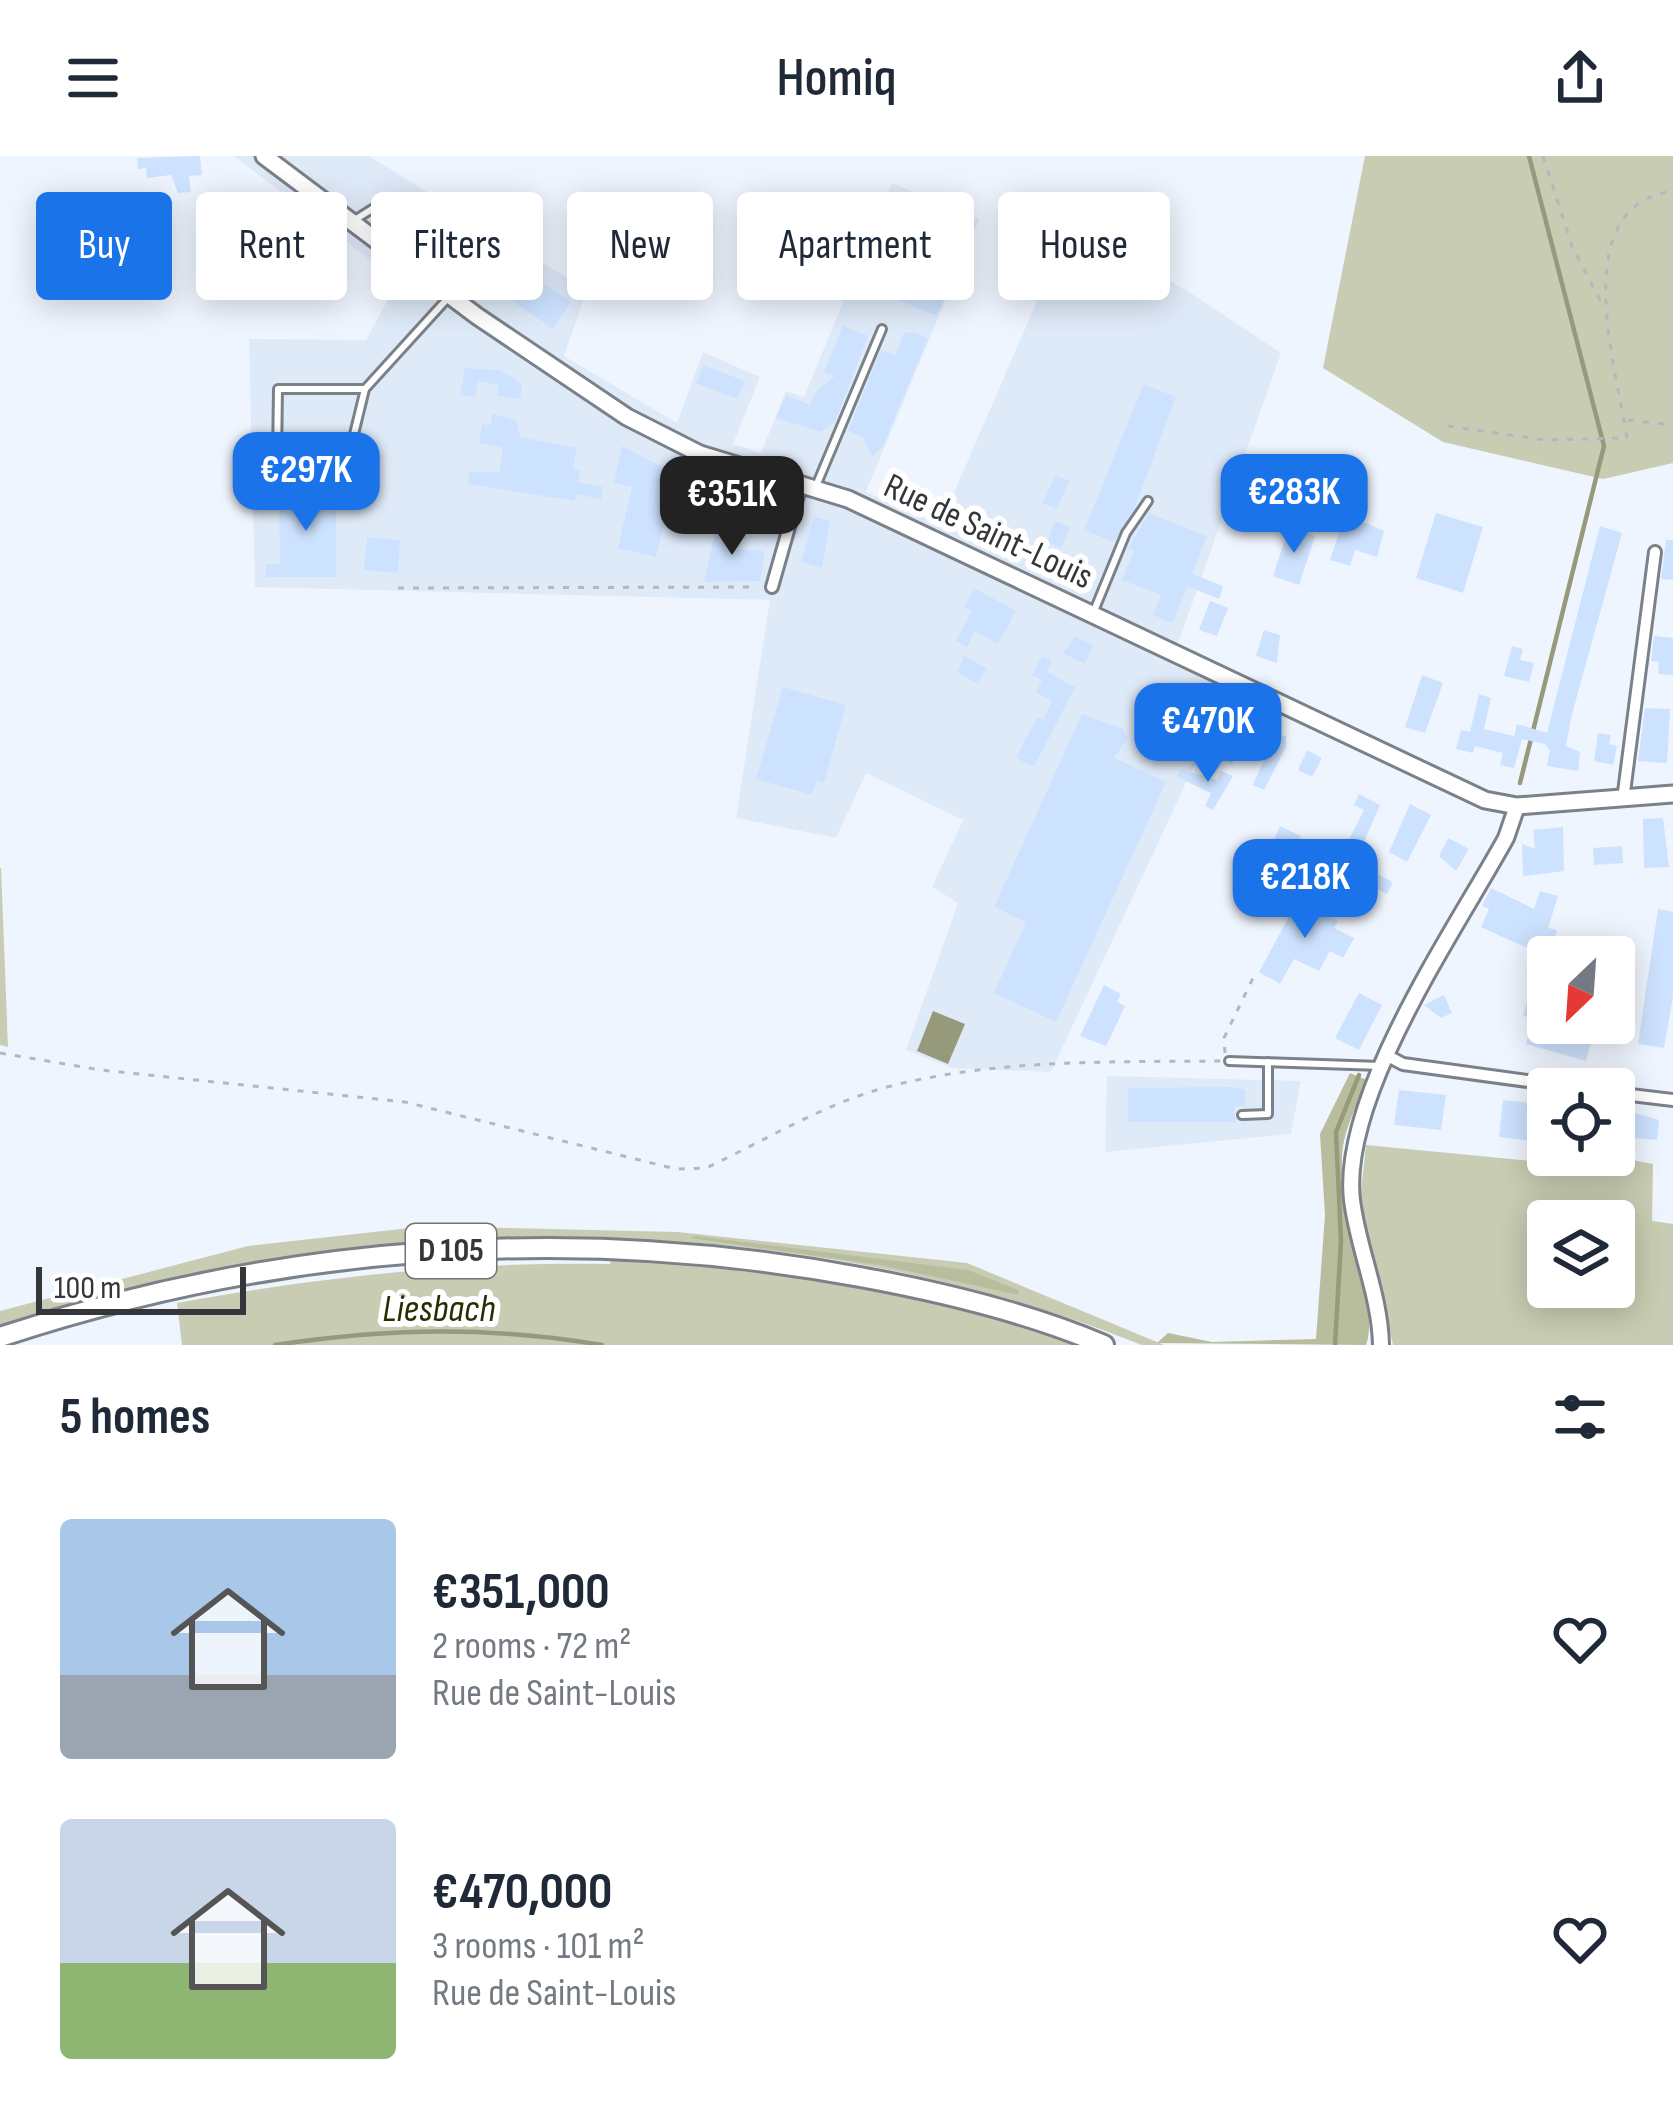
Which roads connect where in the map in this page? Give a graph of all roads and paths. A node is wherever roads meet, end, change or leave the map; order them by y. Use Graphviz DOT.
graph roads {
  1 [pos="264,156"];
  2 [pos="1543,156"];
  3 [pos="1673,191"];
  4 [pos="371,210"];
  5 [pos="352,222"];
  6 [pos="371,236"];
  7 [pos="446,300"];
  8 [pos="456,300"];
  9 [pos="1604,306"];
  10 [pos="882,328"];
  11 [pos="365,388"];
  12 [pos="1624,420"];
  13 [pos="1448,425"];
  14 [pos="1673,425"];
  15 [pos="808,487"];
  16 [pos="1148,501"];
  17 [pos="1655,553"];
  18 [pos="772,587"];
  19 [pos="398,588"];
  20 [pos="1093,615"];
  21 [pos="1673,794"];
  22 [pos="1623,800"];
  23 [pos="1517,806"];
  24 [pos="1253,978"];
  25 [pos="0,1053"];
  26 [pos="1384,1060"];
  27 [pos="1228,1061"];
  28 [pos="1268,1062"];
  29 [pos="1527,1081"];
  30 [pos="1635,1095"];
  31 [pos="1673,1100"];
  32 [pos="1242,1115"];
  33 [pos="0,1337"];
  34 [pos="1381,1344"];
  35 [pos="1104,1345"];
  1 -- 5 [label="main road, Rue de Saint-Louis"];
  2 -- 9 [label="path"];
  3 -- 9 [label="path"];
  4 -- 5 [label="lane"];
  5 -- 6 [label="main road, Rue de Saint-Louis"];
  7 -- 11 [label="lane"];
  8 -- 15 [label="main road, Rue de Saint-Louis"];
  9 -- 12 [label="path"];
  10 -- 15 [label="lane"];
  11 -- 11 [label="lane"];
  12 -- 13 [label="path"];
  12 -- 14 [label="path"];
  15 -- 18 [label="street"];
  15 -- 20 [label="main road, Rue de Saint-Louis"];
  16 -- 20 [label="lane"];
  17 -- 22 [label="street"];
  18 -- 19 [label="path"];
  20 -- 23 [label="main road, Rue de Saint-Louis"];
  21 -- 22 [label="main road, Rue de Saint-Louis"];
  22 -- 23 [label="main road, Rue de Saint-Louis"];
  23 -- 26 [label="street"];
  24 -- 27 [label="path"];
  25 -- 27 [label="path"];
  26 -- 28 [label="lane"];
  26 -- 29 [label="street"];
  26 -- 34 [label="street"];
  27 -- 28 [label="lane"];
  28 -- 32 [label="lane"];
  30 -- 31 [label="street"];
  33 -- 35 [label="main road, D 105"];
}
